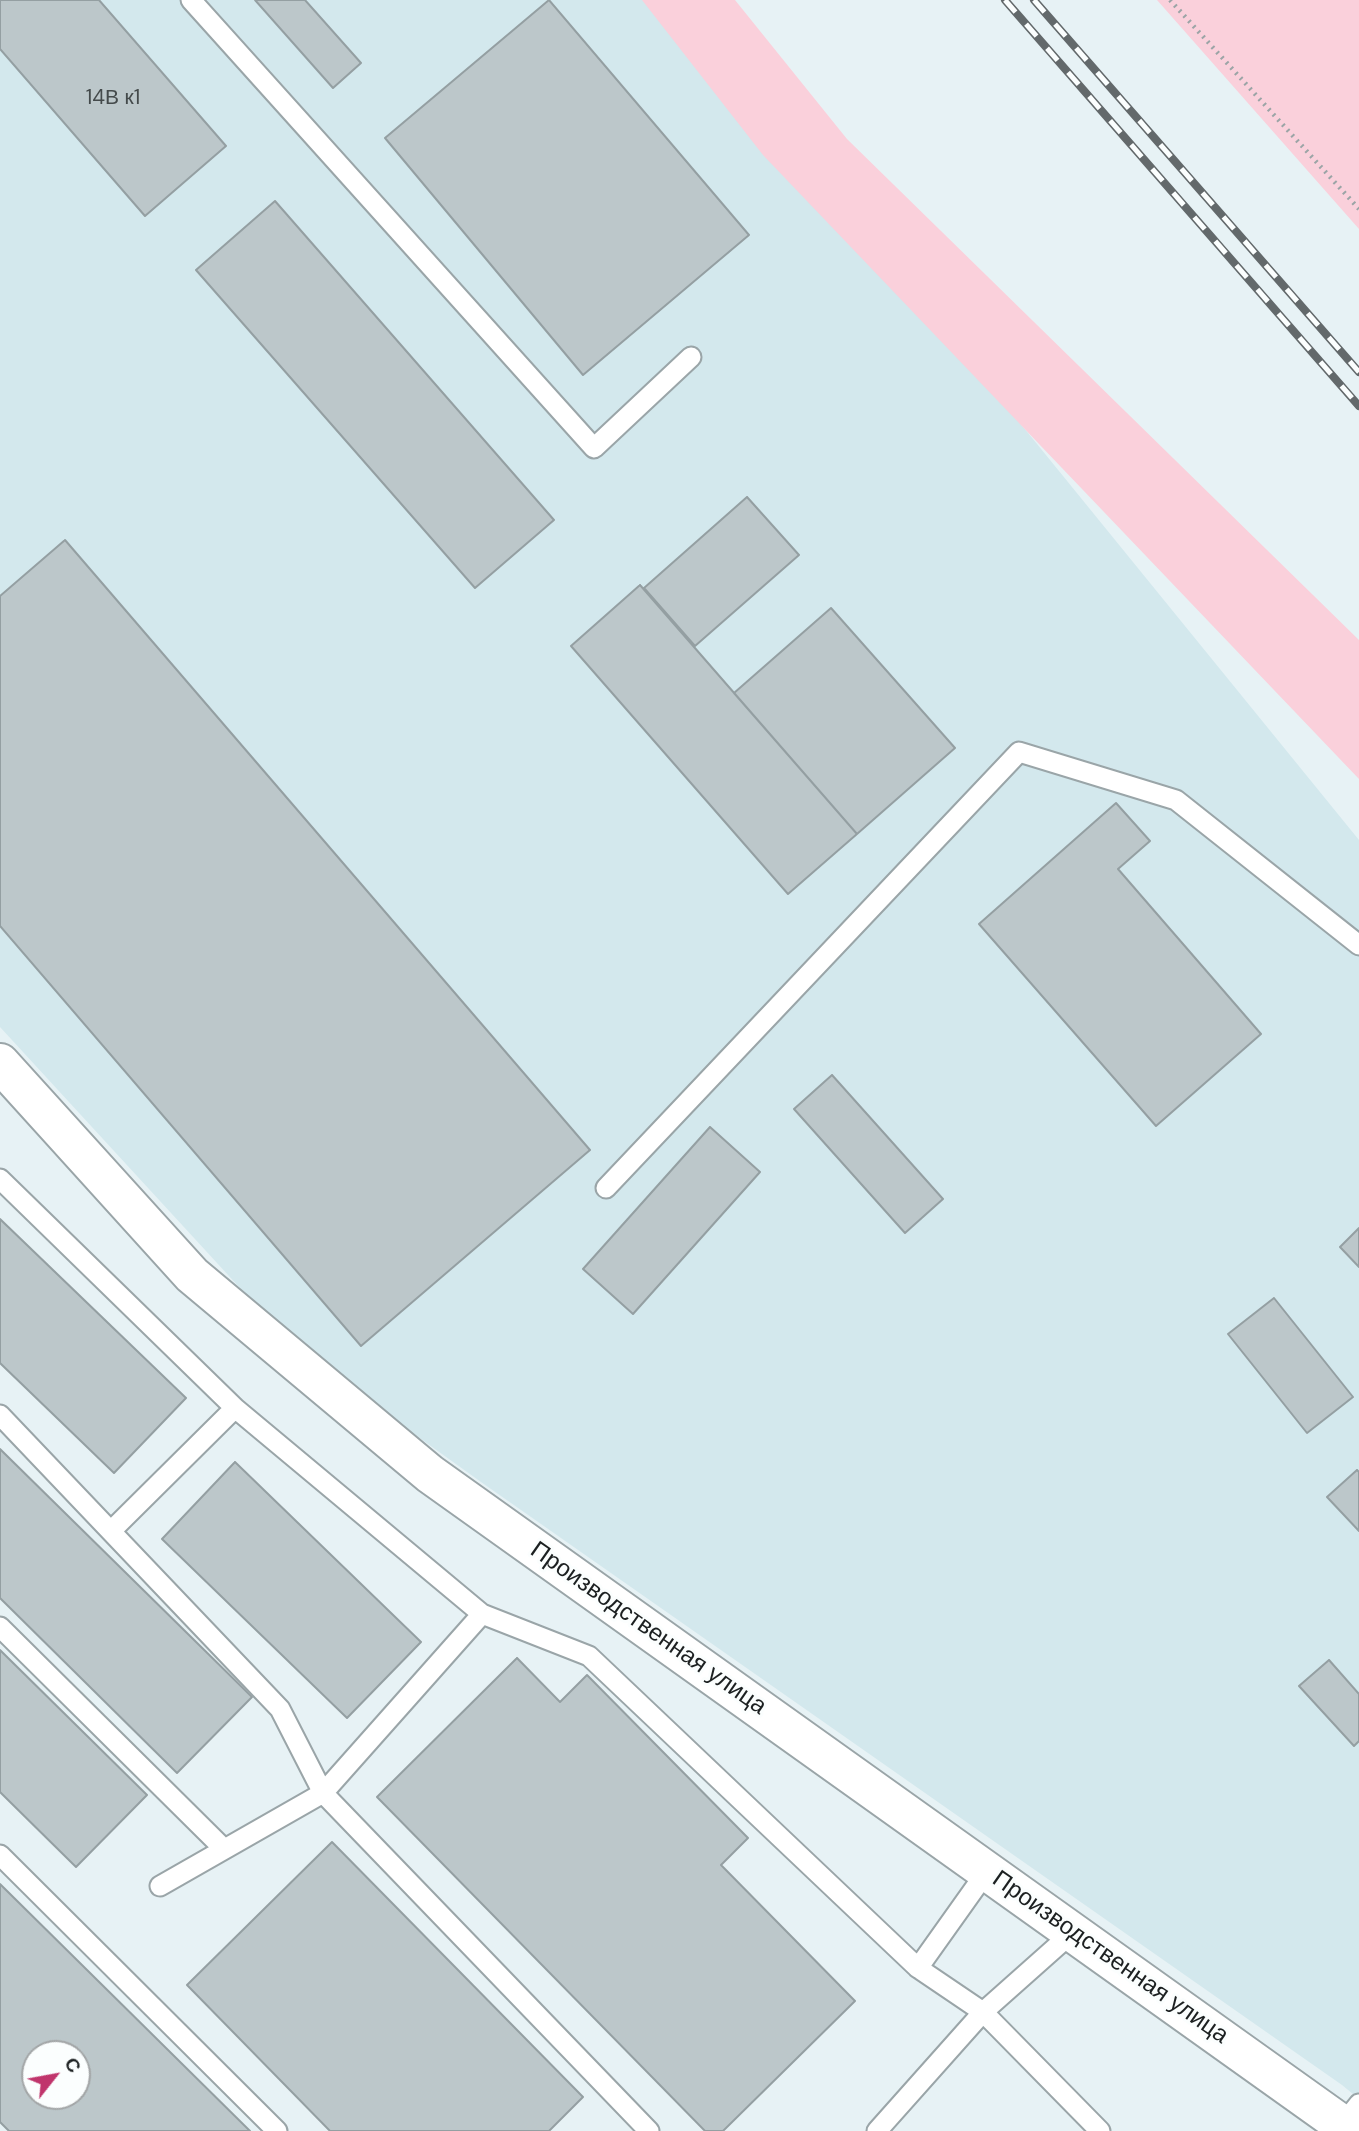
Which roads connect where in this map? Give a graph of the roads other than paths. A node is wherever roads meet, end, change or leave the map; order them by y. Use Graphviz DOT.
graph roads {
  1 [pos="191,0"];
  2 [pos="691,357"];
  3 [pos="1359,945"];
  4 [pos="0,1063"];
  5 [pos="0,1179"];
  6 [pos="606,1188"];
  7 [pos="235,1408"];
  8 [pos="0,1415"];
  9 [pos="111,1531"];
  10 [pos="482,1614"];
  11 [pos="0,1627"];
  12 [pos="323,1793"];
  13 [pos="224,1850"];
  14 [pos="0,1855"];
  15 [pos="987,1871"];
  16 [pos="160,1886"];
  17 [pos="1073,1932"];
  18 [pos="918,1968"];
  19 [pos="984,2012"];
  20 [pos="1351,2119"];
  21 [pos="276,2131"];
  22 [pos="649,2131"];
  23 [pos="877,2131"];
  24 [pos="1100,2131"];
  1 -- 2 [label="lane"];
  3 -- 6 [label="lane"];
  4 -- 15 [label="street, Производственная улица"];
  5 -- 7 [label="lane"];
  7 -- 9 [label="lane"];
  7 -- 10 [label="lane"];
  8 -- 9 [label="lane"];
  9 -- 12 [label="lane"];
  10 -- 12 [label="lane"];
  10 -- 18 [label="lane"];
  11 -- 13 [label="lane"];
  12 -- 13 [label="lane"];
  12 -- 22 [label="lane"];
  13 -- 16 [label="lane"];
  14 -- 21 [label="lane"];
  15 -- 17 [label="street, Производственная улица"];
  15 -- 18 [label="lane"];
  17 -- 19 [label="lane"];
  17 -- 20 [label="street, Производственная улица"];
  18 -- 19 [label="lane"];
  19 -- 23 [label="lane"];
  19 -- 24 [label="lane"];
}
